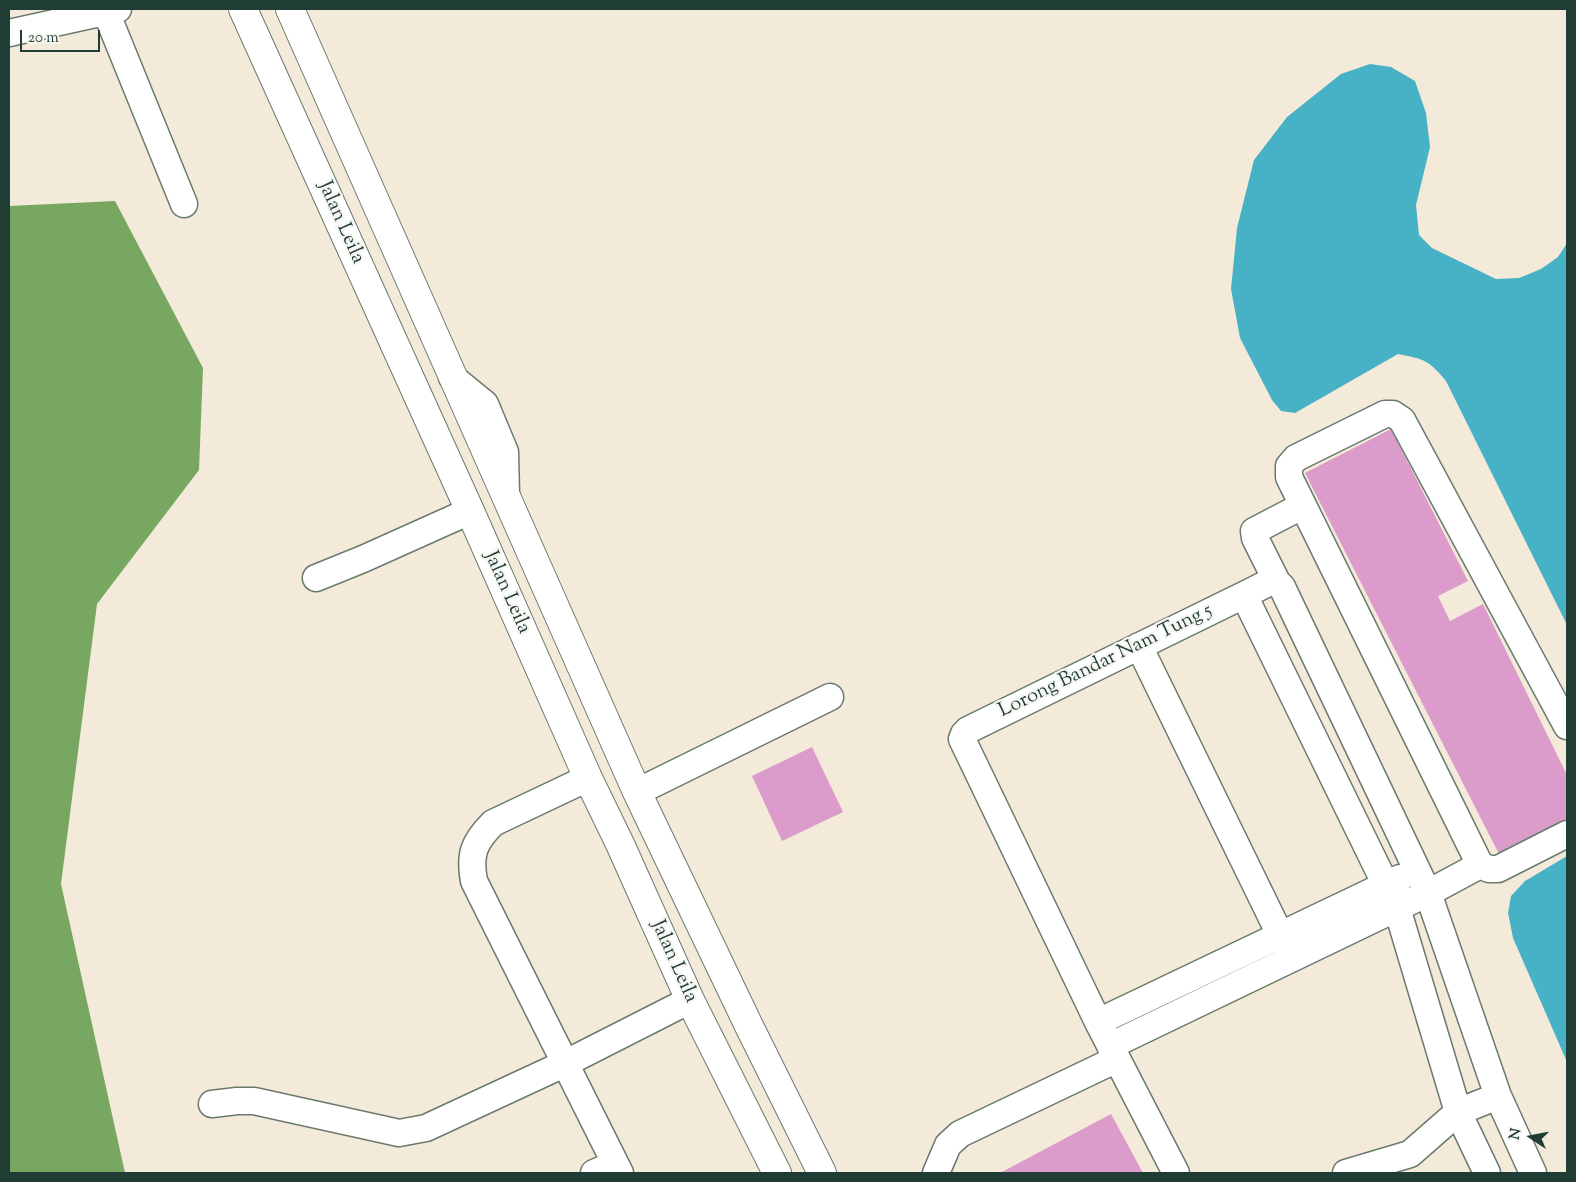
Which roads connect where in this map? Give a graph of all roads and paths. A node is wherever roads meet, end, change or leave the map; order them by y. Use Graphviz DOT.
graph roads {
  1 [pos="243,9"];
  2 [pos="290,9"];
  3 [pos="112,10"];
  4 [pos="9,33"];
  5 [pos="184,204"];
  6 [pos="1302,506"];
  7 [pos="470,511"];
  8 [pos="316,578"];
  9 [pos="1277,582"];
  10 [pos="1244,595"];
  11 [pos="1139,646"];
  12 [pos="830,697"];
  13 [pos="1567,726"];
  14 [pos="588,778"];
  15 [pos="637,792"];
  16 [pos="1567,834"];
  17 [pos="1480,864"];
  18 [pos="1417,869"];
  19 [pos="1385,885"];
  20 [pos="1428,893"];
  21 [pos="1397,908"];
  22 [pos="1280,935"];
  23 [pos="1292,959"];
  24 [pos="690,1000"];
  25 [pos="1098,1022"];
  26 [pos="1114,1053"];
  27 [pos="566,1064"];
  28 [pos="1498,1096"];
  29 [pos="212,1104"];
  30 [pos="1458,1112"];
  31 [pos="1416,1163"];
  32 [pos="610,1170"];
  33 [pos="777,1173"];
  34 [pos="822,1173"];
  35 [pos="936,1173"];
  36 [pos="1176,1173"];
  37 [pos="1346,1173"];
  38 [pos="1487,1173"];
  39 [pos="1533,1173"];
  1 -- 7 [label="main road, Jalan Leila"];
  2 -- 15 [label="main road, Jalan Leila"];
  3 -- 4 [label="street"];
  3 -- 5 [label="street"];
  6 -- 9 [label="street"];
  6 -- 13 [label="street"];
  6 -- 17 [label="street"];
  7 -- 8 [label="street"];
  7 -- 14 [label="main road, Jalan Leila"];
  9 -- 10 [label="street, Lorong Bandar Nam Tung 5"];
  9 -- 18 [label="street"];
  10 -- 11 [label="street, Lorong Bandar Nam Tung 5"];
  10 -- 19 [label="street"];
  11 -- 22 [label="street"];
  11 -- 25 [label="street, Lorong Bandar Nam Tung 5"];
  12 -- 15 [label="street"];
  14 -- 24 [label="main road, Jalan Leila"];
  14 -- 27 [label="street"];
  15 -- 34 [label="main road, Jalan Leila"];
  16 -- 17 [label="street"];
  17 -- 20 [label="street"];
  18 -- 19 [label="street"];
  18 -- 20 [label="street"];
  19 -- 21 [label="street"];
  19 -- 22 [label="street"];
  20 -- 21 [label="street"];
  20 -- 28 [label="street"];
  21 -- 23 [label="street"];
  21 -- 30 [label="street"];
  22 -- 23 [label="street"];
  22 -- 25 [label="street"];
  23 -- 26 [label="street"];
  24 -- 27 [label="street"];
  24 -- 33 [label="main road, Jalan Leila"];
  25 -- 26 [label="street"];
  26 -- 35 [label="street"];
  26 -- 36 [label="street"];
  27 -- 29 [label="street"];
  27 -- 32 [label="street"];
  28 -- 30 [label="street"];
  28 -- 39 [label="street"];
  30 -- 31 [label="street"];
  30 -- 38 [label="street"];
  31 -- 37 [label="street"];
}
